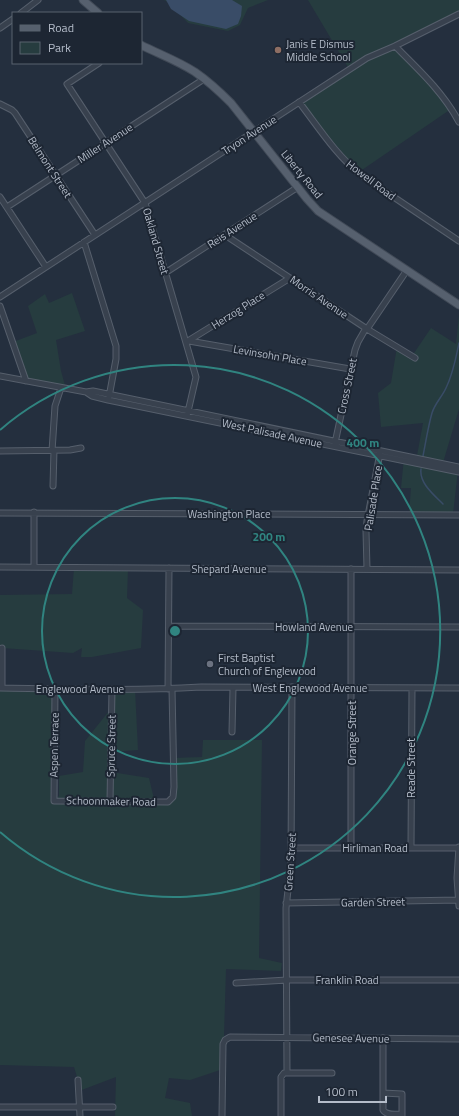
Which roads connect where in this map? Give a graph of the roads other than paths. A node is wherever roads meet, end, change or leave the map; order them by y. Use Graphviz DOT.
graph roads {
  1 [pos="38,0"];
  2 [pos="83,0"];
  3 [pos="22,12"];
  4 [pos="97,12"];
  5 [pos="459,14"];
  6 [pos="12,20"];
  7 [pos="0,28"];
  8 [pos="142,45"];
  9 [pos="395,46"];
  10 [pos="97,64"];
  11 [pos="204,78"];
  12 [pos="299,102"];
  13 [pos="0,104"];
  14 [pos="459,122"];
  15 [pos="254,132"];
  16 [pos="105,143"];
  17 [pos="56,175"];
  18 [pos="298,188"];
  19 [pos="0,197"];
  20 [pos="145,203"];
  21 [pos="6,207"];
  22 [pos="95,235"];
  23 [pos="225,235"];
  24 [pos="459,241"];
  25 [pos="84,242"];
  26 [pos="46,267"];
  27 [pos="407,270"];
  28 [pos="165,273"];
  29 [pos="290,278"];
  30 [pos="0,297"];
  31 [pos="459,305"];
  32 [pos="0,306"];
  33 [pos="366,329"];
  34 [pos="187,342"];
  35 [pos="415,358"];
  36 [pos="350,369"];
  37 [pos="0,376"];
  38 [pos="26,381"];
  39 [pos="61,388"];
  40 [pos="109,397"];
  41 [pos="188,413"];
  42 [pos="335,444"];
  43 [pos="81,448"];
  44 [pos="0,450"];
  45 [pos="53,450"];
  46 [pos="380,453"];
  47 [pos="459,467"];
  48 [pos="459,472"];
  49 [pos="54,486"];
  50 [pos="34,512"];
  51 [pos="0,513"];
  52 [pos="368,514"];
  53 [pos="459,515"];
  54 [pos="0,567"];
  55 [pos="34,567"];
  56 [pos="169,568"];
  57 [pos="351,569"];
  58 [pos="367,570"];
  59 [pos="459,570"];
  60 [pos="169,626"];
  61 [pos="352,627"];
  62 [pos="459,627"];
  63 [pos="2,648"];
  64 [pos="352,687"];
  65 [pos="1,688"];
  66 [pos="233,688"];
  67 [pos="292,688"];
  68 [pos="412,688"];
  69 [pos="459,688"];
  70 [pos="55,689"];
  71 [pos="112,689"];
  72 [pos="161,689"];
  73 [pos="170,689"];
  74 [pos="232,732"];
  75 [pos="54,801"];
  76 [pos="110,802"];
  77 [pos="292,848"];
  78 [pos="351,848"];
  79 [pos="411,848"];
  80 [pos="459,848"];
  81 [pos="459,900"];
  82 [pos="286,903"];
  83 [pos="459,906"];
  84 [pos="287,980"];
  85 [pos="459,980"];
  86 [pos="236,983"];
  87 [pos="287,1037"];
  88 [pos="383,1038"];
  89 [pos="459,1039"];
  90 [pos="286,1073"];
  91 [pos="332,1073"];
  92 [pos="78,1080"];
  93 [pos="383,1094"];
  94 [pos="0,1107"];
  95 [pos="80,1107"];
  96 [pos="113,1107"];
  97 [pos="402,1115"];
  98 [pos="80,1116"];
  99 [pos="222,1116"];
  100 [pos="281,1116"];
  1 -- 3 [label="street"];
  2 -- 4 [label="main road"];
  5 -- 9 [label="street, Tryon Avenue"];
  6 -- 7 [label="street"];
  8 -- 11 [label="main road, Liberty Road"];
  9 -- 12 [label="street, Tryon Avenue"];
  9 -- 14 [label="street"];
  10 -- 16 [label="street, Oakland Street"];
  11 -- 15 [label="main road, Liberty Road"];
  11 -- 16 [label="street, Miller Avenue"];
  12 -- 15 [label="street, Tryon Avenue"];
  12 -- 24 [label="street, Howell Road"];
  13 -- 17 [label="street, Belmont Street"];
  15 -- 18 [label="main road, Liberty Road"];
  15 -- 20 [label="street, Tryon Avenue"];
  16 -- 17 [label="street, Miller Avenue"];
  16 -- 20 [label="street, Oakland Street"];
  17 -- 21 [label="street, Miller Avenue"];
  17 -- 22 [label="street, Belmont Street"];
  18 -- 23 [label="street, Reis Avenue"];
  18 -- 27 [label="main road, Liberty Road"];
  19 -- 21 [label="street"];
  20 -- 22 [label="street, Tryon Avenue"];
  20 -- 28 [label="street, Oakland Street"];
  21 -- 26 [label="street"];
  22 -- 25 [label="street, Tryon Avenue"];
  23 -- 28 [label="street, Reis Avenue"];
  23 -- 29 [label="street, Morris Avenue"];
  25 -- 26 [label="street, Tryon Avenue"];
  25 -- 40 [label="street"];
  26 -- 30 [label="street, Tryon Avenue"];
  27 -- 31 [label="main road, Liberty Road"];
  27 -- 33 [label="street, Cross Street"];
  28 -- 34 [label="street, Oakland Street"];
  29 -- 33 [label="street, Morris Avenue"];
  29 -- 34 [label="street, Herzog Place"];
  32 -- 38 [label="street"];
  33 -- 35 [label="street, Morris Avenue"];
  33 -- 36 [label="street, Cross Street"];
  34 -- 36 [label="street, Levinsohn Place"];
  34 -- 41 [label="street, Oakland Street"];
  36 -- 42 [label="street, Cross Street"];
  37 -- 38 [label="street, West Palisade Avenue"];
  38 -- 39 [label="street, West Palisade Avenue"];
  39 -- 40 [label="street, West Palisade Avenue"];
  39 -- 45 [label="street"];
  40 -- 41 [label="street, West Palisade Avenue"];
  41 -- 42 [label="street, West Palisade Avenue"];
  42 -- 46 [label="street, West Palisade Avenue"];
  43 -- 45 [label="street"];
  44 -- 45 [label="street"];
  45 -- 49 [label="street"];
  46 -- 47 [label="street, West Palisade Avenue"];
  46 -- 48 [label="street, West Palisade Avenue"];
  46 -- 52 [label="street, Palisade Place"];
  50 -- 51 [label="street, Washington Place"];
  50 -- 52 [label="street, Washington Place"];
  50 -- 55 [label="street"];
  52 -- 53 [label="street, Washington Place"];
  52 -- 58 [label="street, Palisade Place"];
  54 -- 55 [label="street, Shepard Avenue"];
  55 -- 56 [label="street, Shepard Avenue"];
  56 -- 57 [label="street, Shepard Avenue"];
  56 -- 60 [label="street"];
  57 -- 58 [label="street, Shepard Avenue"];
  57 -- 61 [label="street, Orange Street"];
  58 -- 59 [label="street, Shepard Avenue"];
  60 -- 61 [label="street, Howland Avenue"];
  60 -- 73 [label="street"];
  61 -- 62 [label="street, Howland Avenue"];
  61 -- 64 [label="street, Orange Street"];
  63 -- 65 [label="street"];
  64 -- 67 [label="street, West Englewood Avenue"];
  64 -- 68 [label="street, West Englewood Avenue"];
  64 -- 78 [label="street, Orange Street"];
  65 -- 70 [label="street, Englewood Avenue"];
  66 -- 67 [label="street, West Englewood Avenue"];
  66 -- 73 [label="street, West Englewood Avenue"];
  66 -- 74 [label="street"];
  67 -- 77 [label="street, Green Street"];
  68 -- 69 [label="street, West Englewood Avenue"];
  68 -- 79 [label="street, Reade Street"];
  70 -- 71 [label="street, Englewood Avenue"];
  70 -- 75 [label="street, Aspen Terrace"];
  71 -- 72 [label="street, Englewood Avenue"];
  71 -- 76 [label="street, Spruce Street"];
  72 -- 73 [label="street, West Englewood Avenue"];
  73 -- 76 [label="street, Schoonmaker Road"];
  75 -- 76 [label="street, Schoonmaker Road"];
  77 -- 78 [label="street, Hirliman Road"];
  77 -- 82 [label="street, Green Street"];
  78 -- 79 [label="street, Hirliman Road"];
  79 -- 80 [label="street, Hirliman Road"];
  80 -- 81 [label="street"];
  81 -- 82 [label="street, Garden Street"];
  81 -- 83 [label="street"];
  82 -- 84 [label="street, Green Street"];
  84 -- 85 [label="street, Franklin Road"];
  84 -- 86 [label="street, Franklin Road"];
  84 -- 87 [label="street, Green Street"];
  87 -- 88 [label="street, Genesee Avenue"];
  87 -- 90 [label="street, Green Street"];
  87 -- 99 [label="street, Genesee Avenue"];
  88 -- 89 [label="street, Genesee Avenue"];
  88 -- 93 [label="street"];
  90 -- 91 [label="street"];
  90 -- 100 [label="street, Green Street"];
  92 -- 95 [label="street"];
  93 -- 97 [label="street"];
  93 -- 97 [label="street"];
  94 -- 95 [label="street"];
  95 -- 96 [label="street"];
  95 -- 98 [label="street"];
}
